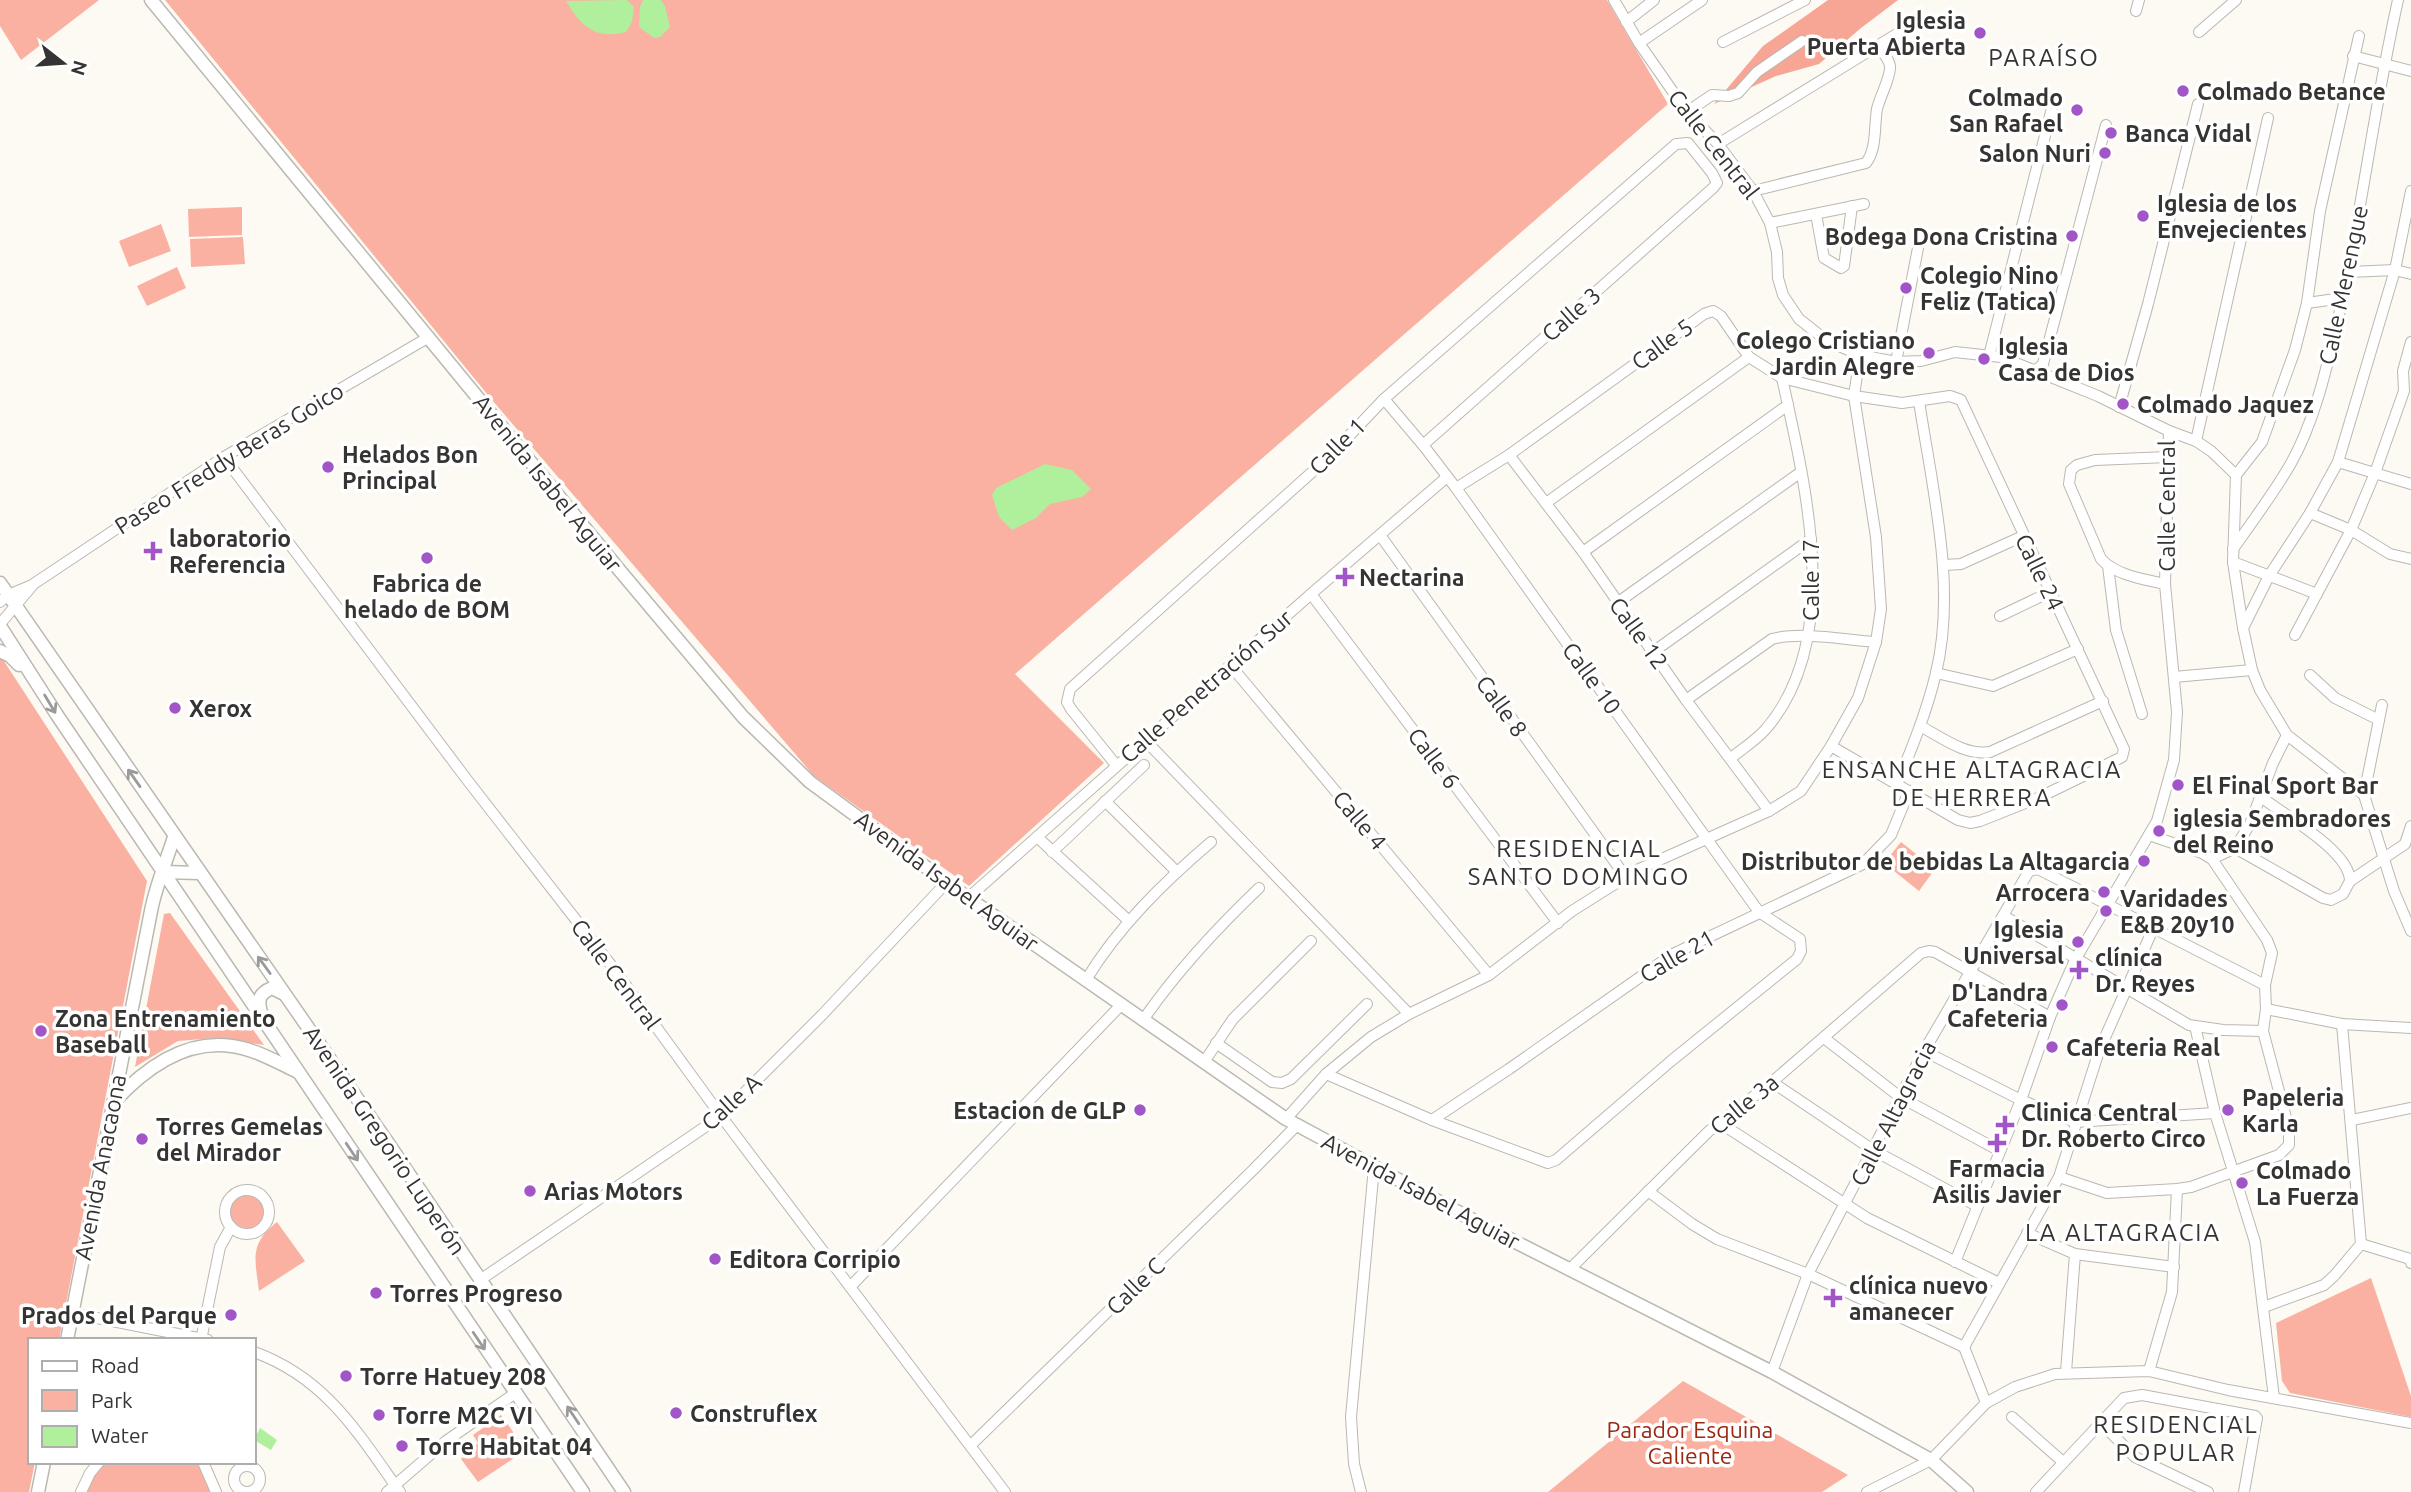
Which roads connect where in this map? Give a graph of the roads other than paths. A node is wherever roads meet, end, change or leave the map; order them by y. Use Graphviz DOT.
graph roads {
  1 [pos="152,0"];
  2 [pos="1614,0"];
  3 [pos="1654,0"];
  4 [pos="1702,0"];
  5 [pos="1805,0"];
  6 [pos="2139,0"];
  7 [pos="2236,0"];
  8 [pos="2398,0"];
  9 [pos="2136,11"];
  10 [pos="1943,20"];
  11 [pos="1626,22"];
  12 [pos="2199,32"];
  13 [pos="2359,36"];
  14 [pos="1802,41"];
  15 [pos="1723,42"];
  16 [pos="1639,43"];
  17 [pos="1879,47"];
  18 [pos="2353,56"];
  19 [pos="2383,64"];
  20 [pos="2411,71"];
  21 [pos="2053,104"];
  22 [pos="2198,104"];
  23 [pos="1687,112"];
  24 [pos="2268,118"];
  25 [pos="2106,125"];
  26 [pos="1718,144"];
  27 [pos="1717,183"];
  28 [pos="1753,191"];
  29 [pos="2411,193"];
  30 [pos="1864,204"];
  31 [pos="1852,206"];
  32 [pos="1816,214"];
  33 [pos="1770,223"];
  34 [pos="1918,248"];
  35 [pos="2395,270"];
  36 [pos="2349,272"];
  37 [pos="2411,274"];
  38 [pos="2343,298"];
  39 [pos="2307,303"];
  40 [pos="429,337"];
  41 [pos="2411,342"];
  42 [pos="1860,355"];
  43 [pos="1989,356"];
  44 [pos="1749,357"];
  45 [pos="1896,362"];
  46 [pos="2036,370"];
  47 [pos="1782,378"];
  48 [pos="1854,396"];
  49 [pos="1955,397"];
  50 [pos="1384,399"];
  51 [pos="1919,401"];
  52 [pos="1788,405"];
  53 [pos="2119,407"];
  54 [pos="2169,431"];
  55 [pos="2196,441"];
  56 [pos="1423,444"];
  57 [pos="1509,455"];
  58 [pos="224,457"];
  59 [pos="2168,457"];
  60 [pos="2338,462"];
  61 [pos="1801,472"];
  62 [pos="2375,473"];
  63 [pos="2236,475"];
  64 [pos="1447,477"];
  65 [pos="2411,484"];
  66 [pos="1456,488"];
  67 [pos="1546,503"];
  68 [pos="2310,513"];
  69 [pos="2351,530"];
  70 [pos="1380,535"];
  71 [pos="2023,537"];
  72 [pos="1811,539"];
  73 [pos="2232,550"];
  74 [pos="1583,552"];
  75 [pos="2411,559"];
  76 [pos="2233,562"];
  77 [pos="1944,565"];
  78 [pos="2108,566"];
  79 [pos="2269,576"];
  80 [pos="0,583"];
  81 [pos="2165,584"];
  82 [pos="32,585"];
  83 [pos="2050,592"];
  84 [pos="1311,594"];
  85 [pos="2317,594"];
  86 [pos="4,598"];
  87 [pos="1617,603"];
  88 [pos="17,606"];
  89 [pos="2000,616"];
  90 [pos="0,625"];
  91 [pos="2243,628"];
  92 [pos="2295,635"];
  93 [pos="1809,637"];
  94 [pos="1876,642"];
  95 [pos="2078,649"];
  96 [pos="0,651"];
  97 [pos="1653,652"];
  98 [pos="1231,666"];
  99 [pos="2252,670"];
  100 [pos="1936,673"];
  101 [pos="2310,675"];
  102 [pos="2174,677"];
  103 [pos="37,682"];
  104 [pos="1686,700"];
  105 [pos="2103,701"];
  106 [pos="2382,705"];
  107 [pos="2142,714"];
  108 [pos="2379,720"];
  109 [pos="1920,726"];
  110 [pos="2287,735"];
  111 [pos="1145,740"];
  112 [pos="1831,746"];
  113 [pos="1731,758"];
  114 [pos="1116,765"];
  115 [pos="1144,765"];
  116 [pos="1897,784"];
  117 [pos="1909,791"];
  118 [pos="2364,795"];
  119 [pos="2261,797"];
  120 [pos="1105,801"];
  121 [pos="1769,811"];
  122 [pos="2411,826"];
  123 [pos="2149,835"];
  124 [pos="174,837"];
  125 [pos="1037,837"];
  126 [pos="1707,839"];
  127 [pos="1211,842"];
  128 [pos="2235,848"];
  129 [pos="1052,852"];
  130 [pos="2385,858"];
  131 [pos="2212,859"];
  132 [pos="1177,872"];
  133 [pos="163,873"];
  134 [pos="199,873"];
  135 [pos="1625,876"];
  136 [pos="2350,881"];
  137 [pos="947,882"];
  138 [pos="1259,888"];
  139 [pos="968,898"];
  140 [pos="2107,906"];
  141 [pos="1759,912"];
  142 [pos="2004,916"];
  143 [pos="1129,921"];
  144 [pos="1558,923"];
  145 [pos="2153,929"];
  146 [pos="2411,930"];
  147 [pos="1311,941"];
  148 [pos="2076,960"];
  149 [pos="1970,974"];
  150 [pos="1489,975"];
  151 [pos="1086,980"];
  152 [pos="2265,985"];
  153 [pos="2127,987"];
  154 [pos="287,996"];
  155 [pos="1367,1004"];
  156 [pos="1121,1005"];
  157 [pos="2266,1009"];
  158 [pos="1409,1014"];
  159 [pos="263,1017"];
  160 [pos="2050,1017"];
  161 [pos="1143,1020"];
  162 [pos="2342,1024"];
  163 [pos="2195,1026"];
  164 [pos="2411,1028"];
  165 [pos="2263,1031"];
  166 [pos="1824,1038"];
  167 [pos="1216,1043"];
  168 [pos="1924,1051"];
  169 [pos="1204,1062"];
  170 [pos="298,1072"];
  171 [pos="1325,1074"];
  172 [pos="1772,1082"];
  173 [pos="1900,1097"];
  174 [pos="2021,1100"];
  175 [pos="113,1103"];
  176 [pos="2411,1108"];
  177 [pos="2215,1113"];
  178 [pos="721,1116"];
  179 [pos="1432,1120"];
  180 [pos="2351,1120"];
  181 [pos="2075,1122"];
  182 [pos="1291,1123"];
  183 [pos="1720,1123"];
  184 [pos="1873,1150"];
  185 [pos="2000,1151"];
  186 [pos="1374,1167"];
  187 [pos="2234,1172"];
  188 [pos="2059,1177"];
  189 [pos="2178,1189"];
  190 [pos="1648,1191"];
  191 [pos="1846,1204"];
  192 [pos="1977,1206"];
  193 [pos="231,1227"];
  194 [pos="2027,1233"];
  195 [pos="2361,1244"];
  196 [pos="2075,1254"];
  197 [pos="2411,1260"];
  198 [pos="1955,1262"];
  199 [pos="2174,1267"];
  200 [pos="1570,1269"];
  201 [pos="1808,1274"];
  202 [pos="480,1280"];
  203 [pos="1999,1283"];
  204 [pos="850,1287"];
  205 [pos="2264,1307"];
  206 [pos="72,1313"];
  207 [pos="67,1338"];
  208 [pos="198,1338"];
  209 [pos="203,1338"];
  210 [pos="1964,1347"];
  211 [pos="256,1353"];
  212 [pos="2149,1371"];
  213 [pos="1772,1372"];
  214 [pos="2066,1372"];
  215 [pos="514,1394"];
  216 [pos="2274,1398"];
  217 [pos="1986,1403"];
  218 [pos="2012,1417"];
  219 [pos="2101,1423"];
  220 [pos="2411,1423"];
  221 [pos="971,1445"];
  222 [pos="1931,1460"];
  223 [pos="2063,1462"];
  224 [pos="44,1464"];
  225 [pos="97,1464"];
  226 [pos="204,1464"];
  227 [pos="235,1483"];
  228 [pos="394,1490"];
  229 [pos="216,1491"];
  230 [pos="38,1492"];
  231 [pos="81,1492"];
  232 [pos="583,1492"];
  233 [pos="624,1492"];
  234 [pos="1005,1492"];
  235 [pos="1362,1492"];
  236 [pos="1867,1492"];
  237 [pos="1967,1492"];
  238 [pos="2036,1492"];
  239 [pos="2208,1492"];
  240 [pos="2244,1492"];
  1 -- 40 [label="main road, Avenida Isabel Aguiar"];
  2 -- 11 [label="street, Calle Central"];
  3 -- 11 [label="street"];
  4 -- 16 [label="street"];
  5 -- 15 [label="street"];
  6 -- 9 [label="street"];
  7 -- 12 [label="street"];
  8 -- 19 [label="street, Calle Merengue"];
  10 -- 17 [label="street"];
  11 -- 16 [label="street, Calle Central"];
  13 -- 18 [label="street"];
  14 -- 23 [label="street"];
  16 -- 23 [label="street, Calle Central"];
  17 -- 26 [label="street"];
  17 -- 28 [label="street"];
  18 -- 19 [label="street"];
  18 -- 39 [label="street"];
  19 -- 20 [label="street"];
  19 -- 36 [label="street, Calle Merengue"];
  21 -- 43 [label="street"];
  22 -- 53 [label="street"];
  23 -- 26 [label="street, Calle Central"];
  24 -- 55 [label="street"];
  25 -- 46 [label="street"];
  26 -- 28 [label="street, Calle Central"];
  27 -- 50 [label="street, Calle 1"];
  27 -- 56 [label="street, Calle 3"];
  28 -- 33 [label="street, Calle Central"];
  29 -- 35 [label="street"];
  30 -- 31 [label="street"];
  31 -- 32 [label="street"];
  31 -- 32 [label="street"];
  32 -- 33 [label="street"];
  33 -- 42 [label="street, Calle Central"];
  34 -- 45 [label="street"];
  35 -- 36 [label="street"];
  35 -- 37 [label="street"];
  35 -- 60 [label="street"];
  36 -- 38 [label="street, Calle Merengue"];
  38 -- 39 [label="street"];
  38 -- 73 [label="street, Calle Merengue"];
  39 -- 63 [label="street"];
  40 -- 58 [label="street, Paseo Freddy Beras Goico"];
  40 -- 137 [label="main road, Avenida Isabel Aguiar"];
  41 -- 62 [label="street"];
  42 -- 45 [label="street, Calle Central"];
  42 -- 48 [label="street, Calle C"];
  43 -- 45 [label="street, Calle Central"];
  43 -- 46 [label="street, Calle Central"];
  44 -- 47 [label="street, Calle 5"];
  44 -- 57 [label="street, Calle 5"];
  44 -- 67 [label="street"];
  46 -- 53 [label="street, Calle Central"];
  47 -- 48 [label="street, Calle 5"];
  47 -- 52 [label="street, Calle 17"];
  48 -- 51 [label="street, Calle 5"];
  48 -- 94 [label="street, Calle C"];
  49 -- 51 [label="street, Calle 5"];
  49 -- 71 [label="street, Calle 24"];
  50 -- 56 [label="street, Calle 10"];
  50 -- 114 [label="street, Calle 1"];
  51 -- 77 [label="street"];
  52 -- 61 [label="street, Calle 17"];
  52 -- 74 [label="street"];
  53 -- 54 [label="street, Calle Central"];
  54 -- 55 [label="street"];
  54 -- 59 [label="street, Calle Central"];
  55 -- 63 [label="street"];
  56 -- 64 [label="street, Calle 10"];
  57 -- 66 [label="street, Calle 5"];
  57 -- 67 [label="street, Calle 12"];
  58 -- 82 [label="street, Paseo Freddy Beras Goico"];
  58 -- 178 [label="street, Calle Central"];
  59 -- 78 [label="street"];
  59 -- 81 [label="street, Calle Central"];
  60 -- 62 [label="street"];
  60 -- 68 [label="street"];
  61 -- 72 [label="street, Calle 17"];
  61 -- 87 [label="street"];
  62 -- 65 [label="street"];
  62 -- 69 [label="street"];
  63 -- 73 [label="street"];
  64 -- 66 [label="street, Calle 10"];
  64 -- 70 [label="street, Calle Penetración Sur"];
  66 -- 126 [label="street, Calle 10"];
  67 -- 74 [label="street, Calle 12"];
  68 -- 69 [label="street"];
  68 -- 79 [label="street"];
  69 -- 75 [label="street"];
  69 -- 85 [label="street"];
  70 -- 84 [label="street, Calle Penetración Sur"];
  70 -- 135 [label="street, Calle 8"];
  71 -- 77 [label="street"];
  71 -- 83 [label="street, Calle 24"];
  72 -- 93 [label="street, Calle 17"];
  72 -- 97 [label="street"];
  73 -- 76 [label="street"];
  74 -- 87 [label="street, Calle 12"];
  76 -- 79 [label="street"];
  76 -- 91 [label="street"];
  77 -- 100 [label="street"];
  78 -- 81 [label="street"];
  78 -- 107 [label="street"];
  79 -- 85 [label="street"];
  79 -- 91 [label="street"];
  80 -- 86 [label="main road, Avenida Gregorio Luperón"];
  81 -- 102 [label="street, Calle Central"];
  82 -- 86 [label="street, Paseo Freddy Beras Goico"];
  82 -- 88 [label="street, Paseo Freddy Beras Goico"];
  83 -- 89 [label="street"];
  83 -- 95 [label="street, Calle 24"];
  84 -- 98 [label="street, Calle Penetración Sur"];
  84 -- 144 [label="street, Calle 6"];
  85 -- 92 [label="street"];
  86 -- 88 [label="main road, Avenida Gregorio Luperón"];
  87 -- 97 [label="street, Calle 12"];
  88 -- 90 [label="street, Paseo Freddy Beras Goico"];
  124 -- 88 [label="main road, Avenida Gregorio Luperón, one-way"];
  90 -- 103 [label="main road, Avenida Gregorio Luperón"];
  91 -- 99 [label="street"];
  93 -- 94 [label="street"];
  93 -- 104 [label="street"];
  93 -- 113 [label="street, Calle 17"];
  94 -- 112 [label="street, Calle C"];
  95 -- 100 [label="street"];
  95 -- 105 [label="street, Calle 24"];
  96 -- 103 [label="main road"];
  97 -- 104 [label="street, Calle 12"];
  98 -- 111 [label="street, Calle Penetración Sur"];
  98 -- 150 [label="street, Calle 4"];
  99 -- 102 [label="street"];
  99 -- 110 [label="street"];
  100 -- 109 [label="street"];
  101 -- 108 [label="street"];
  102 -- 123 [label="street, Calle Central"];
  103 -- 133 [label="main road, Avenida Gregorio Luperón, one-way"];
  104 -- 113 [label="street, Calle 12"];
  105 -- 109 [label="street"];
  105 -- 117 [label="street, Calle 24"];
  106 -- 108 [label="street"];
  108 -- 118 [label="street"];
  109 -- 116 [label="street"];
  110 -- 118 [label="street"];
  110 -- 119 [label="street"];
  111 -- 114 [label="street, Calle Penetración Sur"];
  111 -- 158 [label="street"];
  112 -- 116 [label="street"];
  112 -- 121 [label="street, Calle C"];
  113 -- 121 [label="street, Calle 12"];
  114 -- 125 [label="street, Calle Penetración Sur"];
  115 -- 120 [label="street"];
  116 -- 117 [label="street"];
  117 -- 141 [label="street, Calle 21"];
  118 -- 130 [label="street"];
  119 -- 128 [label="street"];
  119 -- 136 [label="street"];
  120 -- 129 [label="street"];
  120 -- 132 [label="street"];
  121 -- 126 [label="street, Calle C"];
  122 -- 130 [label="street"];
  123 -- 131 [label="street"];
  123 -- 140 [label="street, Calle Central"];
  124 -- 133 [label="main road, Avenida Anacaona"];
  124 -- 134 [label="main road, Avenida Gregorio Luperón"];
  125 -- 129 [label="street"];
  125 -- 139 [label="street, Calle Penetración Sur"];
  126 -- 135 [label="street, Calle C"];
  126 -- 141 [label="street, Calle 10"];
  127 -- 132 [label="street"];
  128 -- 131 [label="street"];
  128 -- 136 [label="street"];
  129 -- 143 [label="street"];
  130 -- 136 [label="street"];
  130 -- 146 [label="street"];
  131 -- 152 [label="street"];
  132 -- 143 [label="street"];
  133 -- 134 [label="main road"];
  133 -- 159 [label="main road, Avenida Gregorio Luperón"];
  133 -- 175 [label="main road, Avenida Anacaona"];
  154 -- 134 [label="main road, Avenida Gregorio Luperón, one-way"];
  135 -- 144 [label="street, Calle C"];
  137 -- 139 [label="main road, Avenida Isabel Aguiar"];
  137 -- 178 [label="street, Calle A"];
  138 -- 161 [label="street"];
  139 -- 151 [label="main road, Avenida Isabel Aguiar"];
  140 -- 142 [label="street, Calle Altagracia"];
  140 -- 145 [label="street"];
  140 -- 148 [label="street, Calle Central"];
  141 -- 179 [label="street, Calle 21"];
  141 -- 179 [label="street, Calle 10"];
  142 -- 148 [label="street"];
  142 -- 149 [label="street, Calle Altagracia"];
  143 -- 151 [label="street"];
  144 -- 150 [label="street, Calle C"];
  145 -- 152 [label="street"];
  145 -- 153 [label="street"];
  147 -- 167 [label="street"];
  148 -- 153 [label="street"];
  148 -- 160 [label="street, Calle Central"];
  149 -- 160 [label="street"];
  149 -- 166 [label="street, Calle 3a"];
  149 -- 168 [label="street, Calle Altagracia"];
  150 -- 158 [label="street, Calle C"];
  151 -- 156 [label="main road, Avenida Isabel Aguiar"];
  152 -- 157 [label="street"];
  153 -- 163 [label="street"];
  153 -- 181 [label="street"];
  154 -- 159 [label="main road"];
  154 -- 202 [label="main road, Avenida Gregorio Luperón"];
  155 -- 167 [label="street"];
  156 -- 161 [label="main road, Avenida Isabel Aguiar"];
  156 -- 204 [label="street"];
  157 -- 162 [label="street"];
  157 -- 165 [label="street"];
  158 -- 171 [label="street, Calle C"];
  159 -- 170 [label="main road, Avenida Gregorio Luperón"];
  160 -- 174 [label="street, Calle Central"];
  161 -- 169 [label="main road, Avenida Isabel Aguiar"];
  162 -- 164 [label="street"];
  162 -- 180 [label="street"];
  163 -- 165 [label="street"];
  163 -- 177 [label="street"];
  165 -- 187 [label="street"];
  166 -- 172 [label="street, Calle 3a"];
  166 -- 173 [label="street"];
  167 -- 169 [label="street"];
  168 -- 173 [label="street, Calle Altagracia"];
  168 -- 174 [label="street"];
  169 -- 182 [label="main road, Avenida Isabel Aguiar"];
  170 -- 175 [label="main road"];
  170 -- 215 [label="main road, Avenida Gregorio Luperón, one-way"];
  171 -- 179 [label="street"];
  171 -- 182 [label="street, Calle C"];
  172 -- 183 [label="street, Calle 3a"];
  172 -- 184 [label="street"];
  173 -- 184 [label="street, Calle Altagracia"];
  173 -- 185 [label="street"];
  174 -- 181 [label="street"];
  174 -- 185 [label="street, Calle Central"];
  175 -- 206 [label="main road, Avenida Anacaona"];
  176 -- 180 [label="street"];
  177 -- 181 [label="street"];
  177 -- 187 [label="street"];
  178 -- 202 [label="street, Calle A"];
  178 -- 204 [label="street, Calle Central"];
  180 -- 195 [label="street"];
  181 -- 188 [label="street"];
  182 -- 186 [label="main road, Avenida Isabel Aguiar"];
  182 -- 221 [label="street, Calle C"];
  183 -- 190 [label="street, Calle 3a"];
  183 -- 191 [label="street"];
  184 -- 191 [label="street, Calle Altagracia"];
  184 -- 192 [label="street"];
  185 -- 192 [label="street, Calle Central"];
  186 -- 200 [label="main road, Avenida Isabel Aguiar"];
  186 -- 235 [label="street"];
  187 -- 189 [label="street"];
  187 -- 205 [label="street"];
  188 -- 189 [label="street"];
  188 -- 194 [label="street"];
  189 -- 199 [label="street"];
  190 -- 200 [label="street, Calle 3a"];
  190 -- 201 [label="street"];
  191 -- 198 [label="street"];
  191 -- 201 [label="street, Calle Altagracia"];
  192 -- 198 [label="street, Calle Central"];
  193 -- 193 [label="street"];
  193 -- 209 [label="street"];
  194 -- 196 [label="street"];
  194 -- 203 [label="street"];
  195 -- 197 [label="street"];
  195 -- 205 [label="street"];
  196 -- 199 [label="street"];
  196 -- 214 [label="street"];
  198 -- 203 [label="street"];
  199 -- 212 [label="street"];
  200 -- 213 [label="main road, Avenida Isabel Aguiar"];
  201 -- 210 [label="street"];
  201 -- 213 [label="street, Calle Altagracia"];
  233 -- 202 [label="main road, Avenida Gregorio Luperón, one-way"];
  203 -- 210 [label="street"];
  204 -- 221 [label="street, Calle Central"];
  205 -- 216 [label="street"];
  206 -- 207 [label="main road, Avenida Anacaona"];
  206 -- 208 [label="street"];
  210 -- 217 [label="street"];
  211 -- 228 [label="street"];
  212 -- 214 [label="street"];
  212 -- 216 [label="street"];
  213 -- 222 [label="main road, Avenida Isabel Aguiar"];
  214 -- 217 [label="street"];
  215 -- 228 [label="street"];
  215 -- 232 [label="main road, Avenida Gregorio Luperón"];
  216 -- 220 [label="street"];
  217 -- 222 [label="street"];
  218 -- 223 [label="street"];
  219 -- 223 [label="street"];
  219 -- 239 [label="street"];
  219 -- 240 [label="street"];
  221 -- 234 [label="street, Calle Central"];
  222 -- 236 [label="street"];
  222 -- 237 [label="main road, Avenida Isabel Aguiar"];
  223 -- 238 [label="street"];
  224 -- 230 [label="main road"];
  225 -- 231 [label="street"];
  226 -- 229 [label="street"];
  227 -- 229 [label="street"];
}
